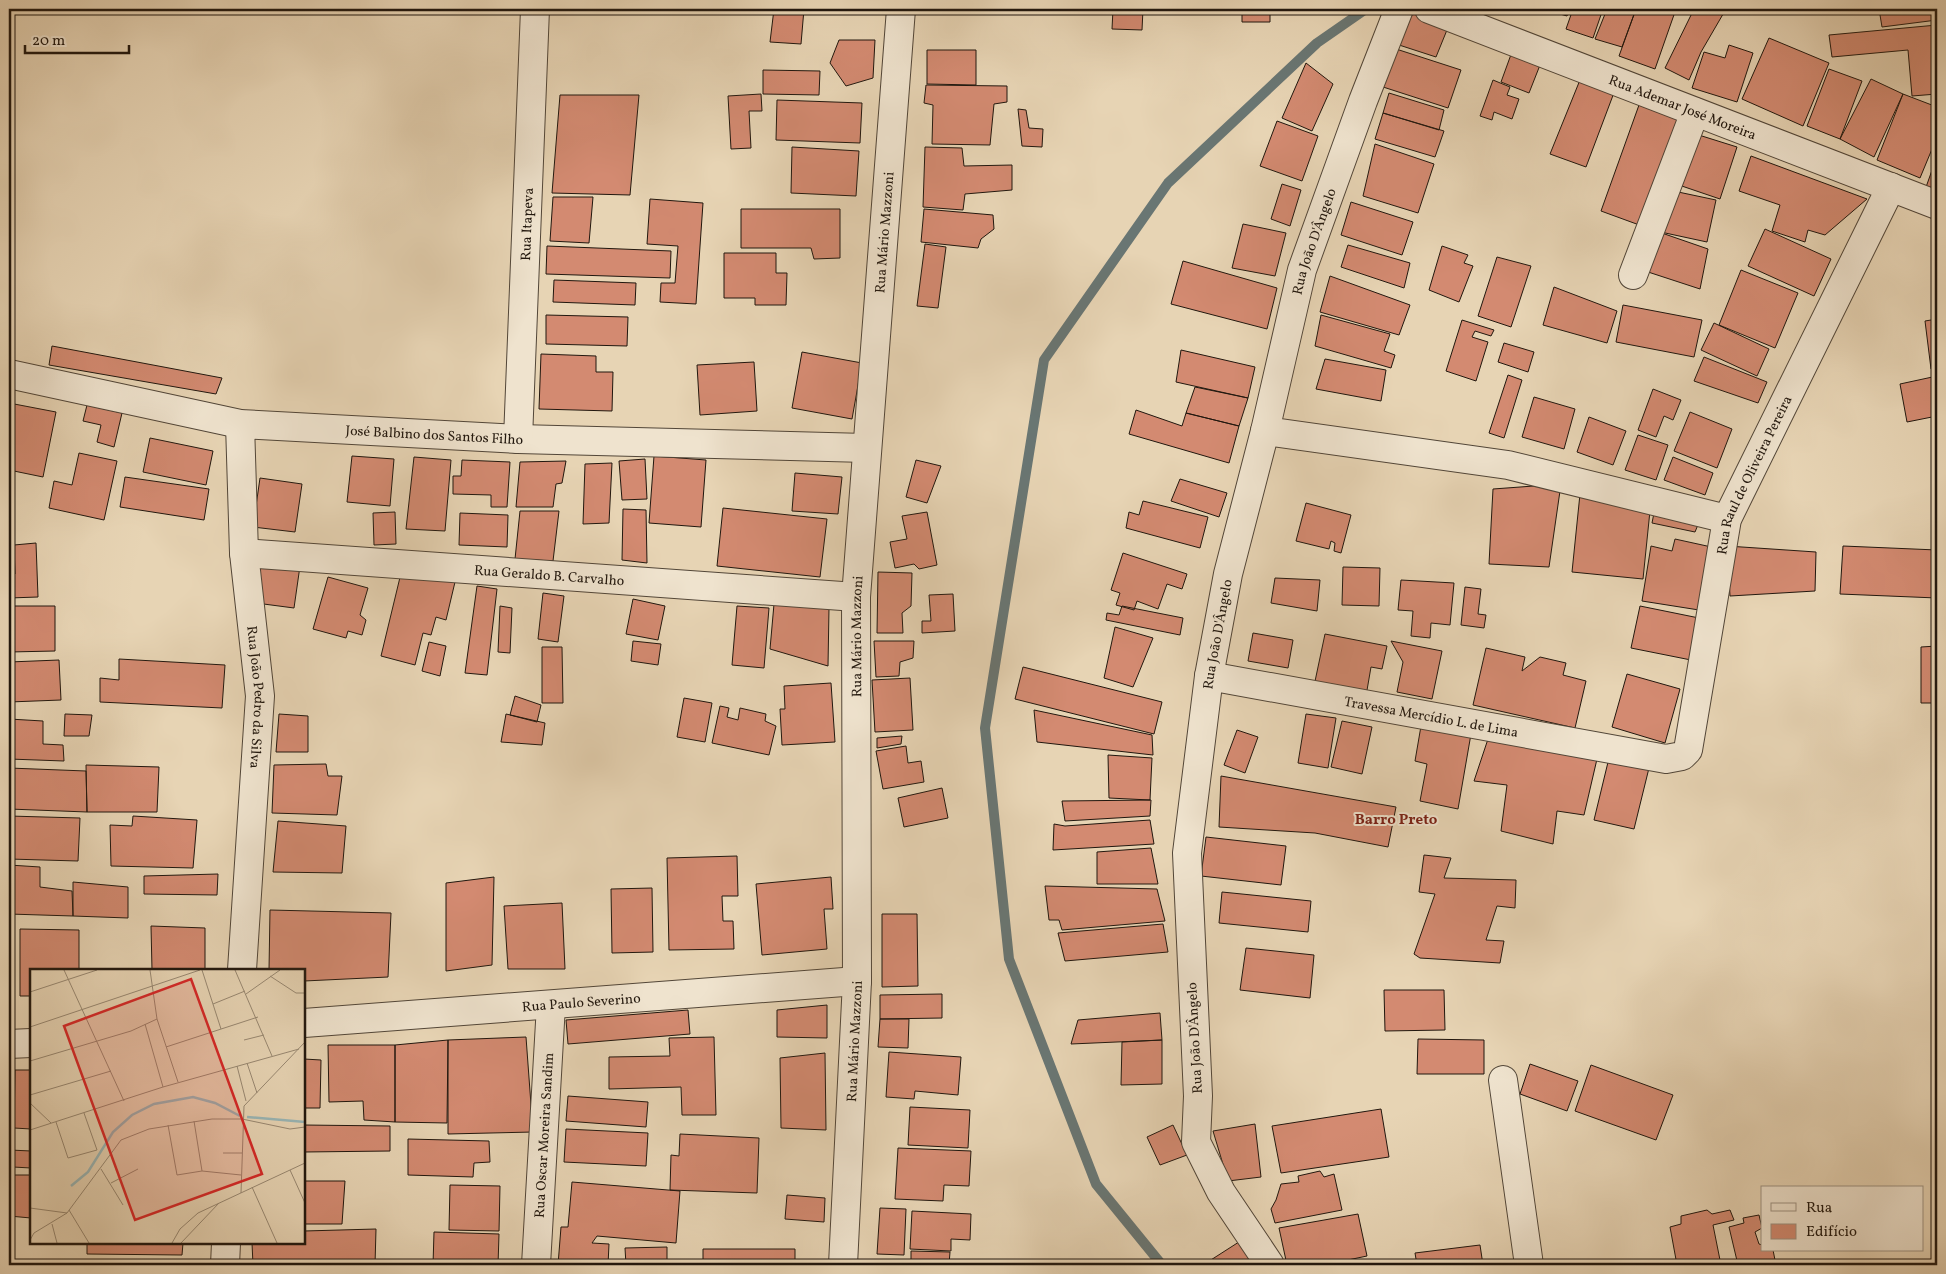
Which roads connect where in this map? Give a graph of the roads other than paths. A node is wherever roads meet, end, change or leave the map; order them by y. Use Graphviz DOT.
graph roads {
  1 [pos="535,9"];
  2 [pos="901,9"];
  3 [pos="1399,9"];
  4 [pos="1428,9"];
  5 [pos="1695,112"];
  6 [pos="1890,187"];
  7 [pos="1937,205"];
  8 [pos="1633,275"];
  9 [pos="9,374"];
  10 [pos="240,424"];
  11 [pos="1265,431"];
  12 [pos="518,439"];
  13 [pos="866,448"];
  14 [pos="1727,519"];
  15 [pos="244,554"];
  16 [pos="856,597"];
  17 [pos="1209,676"];
  18 [pos="1655,757"];
  19 [pos="242,969"];
  20 [pos="857,981"];
  21 [pos="551,1005"];
  22 [pos="305,1023"];
  23 [pos="30,1043"];
  24 [pos="9,1044"];
  25 [pos="1503,1080"];
  26 [pos="226,1244"];
  27 [pos="225,1265"];
  28 [pos="536,1265"];
  29 [pos="843,1265"];
  30 [pos="1270,1265"];
  31 [pos="1529,1265"];
  1 -- 12 [label="street, Rua Itapeva"];
  2 -- 13 [label="street, Rua Mário Mazzoni"];
  3 -- 11 [label="street, Rua João D'Ângelo"];
  4 -- 5 [label="street, Rua Ademar José Moreira"];
  5 -- 6 [label="street, Rua Ademar José Moreira"];
  5 -- 8 [label="street"];
  6 -- 7 [label="street, Rua Ademar José Moreira"];
  6 -- 14 [label="street, Rua Raul de Oliveira Pereira"];
  9 -- 10 [label="street, José Balbino dos Santos Filho"];
  10 -- 12 [label="street, José Balbino dos Santos Filho"];
  10 -- 15 [label="street, Rua João Pedro da Silva"];
  11 -- 14 [label="street"];
  11 -- 17 [label="street, Rua João D'Ângelo"];
  12 -- 13 [label="street, José Balbino dos Santos Filho"];
  13 -- 16 [label="street, Rua Mário Mazzoni"];
  14 -- 18 [label="street, Rua Raul de Oliveira Pereira"];
  15 -- 16 [label="street, Rua Geraldo B. Carvalho"];
  15 -- 19 [label="street, Rua João Pedro da Silva"];
  16 -- 20 [label="street, Rua Mário Mazzoni"];
  17 -- 18 [label="street, Travessa Mercídio L. de Lima"];
  17 -- 30 [label="street, Rua João D'Ângelo"];
  20 -- 21 [label="street, Rua Paulo Severino"];
  20 -- 29 [label="street, Rua Mário Mazzoni"];
  21 -- 22 [label="street, Rua Paulo Severino"];
  21 -- 28 [label="street, Rua Oscar Moreira Sandim"];
  23 -- 24 [label="street"];
  25 -- 31 [label="street"];
  26 -- 27 [label="street"];
}
